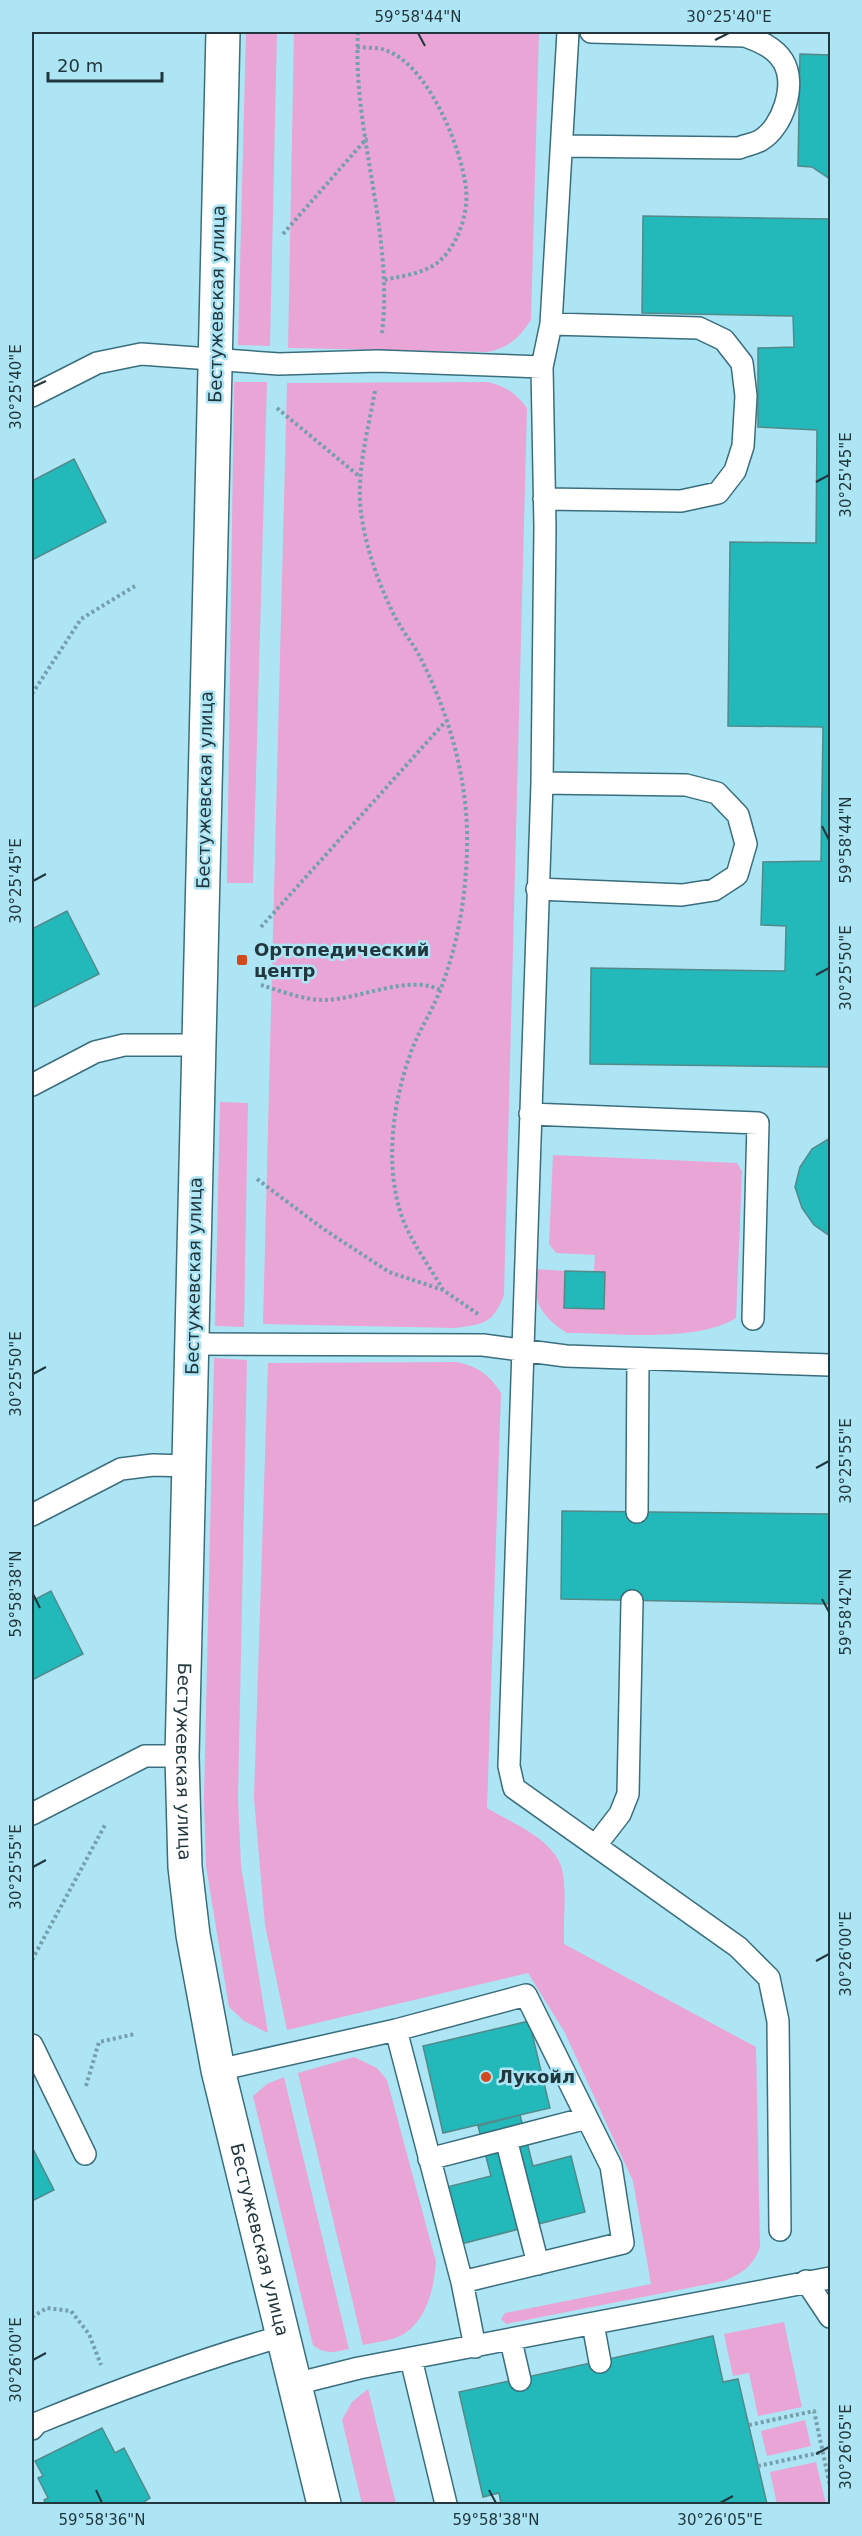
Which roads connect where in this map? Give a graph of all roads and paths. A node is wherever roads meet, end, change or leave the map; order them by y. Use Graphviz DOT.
graph roads {
  1 [pos="223,32"];
  2 [pos="358,32"];
  3 [pos="568,32"];
  4 [pos="591,32"];
  5 [pos="357,47"];
  6 [pos="367,138"];
  7 [pos="563,146"];
  8 [pos="283,234"];
  9 [pos="384,280"];
  10 [pos="551,324"];
  11 [pos="215,359"];
  12 [pos="378,361"];
  13 [pos="542,367"];
  14 [pos="32,396"];
  15 [pos="277,408"];
  16 [pos="361,477"];
  17 [pos="544,499"];
  18 [pos="135,586"];
  19 [pos="32,694"];
  20 [pos="447,721"];
  21 [pos="542,783"];
  22 [pos="537,889"];
  23 [pos="261,927"];
  24 [pos="261,985"];
  25 [pos="441,990"];
  26 [pos="200,1045"];
  27 [pos="32,1085"];
  28 [pos="530,1114"];
  29 [pos="257,1179"];
  30 [pos="443,1290"];
  31 [pos="480,1316"];
  32 [pos="753,1319"];
  33 [pos="192,1344"];
  34 [pos="523,1351"];
  35 [pos="638,1359"];
  36 [pos="831,1365"];
  37 [pos="189,1466"];
  38 [pos="637,1512"];
  39 [pos="32,1515"];
  40 [pos="632,1600"];
  41 [pos="182,1756"];
  42 [pos="32,1814"];
  43 [pos="105,1825"];
  44 [pos="596,1845"];
  45 [pos="32,1960"];
  46 [pos="396,2030"];
  47 [pos="135,2034"];
  48 [pos="32,2045"];
  49 [pos="218,2070"];
  50 [pos="587,2118"];
  51 [pos="73,2130"];
  52 [pos="506,2139"];
  53 [pos="85,2154"];
  54 [pos="429,2159"];
  55 [pos="780,2230"];
  56 [pos="538,2264"];
  57 [pos="831,2277"];
  58 [pos="462,2282"];
  59 [pos="806,2282"];
  60 [pos="32,2317"];
  61 [pos="831,2317"];
  62 [pos="593,2324"];
  63 [pos="283,2336"];
  64 [pos="512,2341"];
  65 [pos="475,2347"];
  66 [pos="411,2359"];
  67 [pos="600,2362"];
  68 [pos="520,2379"];
  69 [pos="295,2384"];
  70 [pos="111,2393"];
  71 [pos="748,2425"];
  72 [pos="32,2429"];
  73 [pos="823,2452"];
  74 [pos="758,2466"];
  75 [pos="831,2486"];
  76 [pos="324,2505"];
  77 [pos="446,2505"];
  1 -- 11 [label="street, Бестужевская улица"];
  2 -- 5 [label="path"];
  3 -- 7 [label="lane"];
  4 -- 7 [label="lane"];
  5 -- 6 [label="path"];
  5 -- 9 [label="path"];
  6 -- 8 [label="path"];
  6 -- 9 [label="path"];
  7 -- 10 [label="lane"];
  9 -- 12 [label="path"];
  10 -- 13 [label="lane"];
  10 -- 17 [label="lane"];
  11 -- 12 [label="lane"];
  11 -- 14 [label="lane"];
  11 -- 26 [label="street, Бестужевская улица"];
  12 -- 13 [label="lane"];
  12 -- 16 [label="path"];
  13 -- 17 [label="lane"];
  15 -- 16 [label="path"];
  16 -- 20 [label="path"];
  17 -- 21 [label="lane"];
  18 -- 19 [label="path"];
  20 -- 23 [label="path"];
  20 -- 25 [label="path"];
  21 -- 22 [label="lane"];
  21 -- 22 [label="lane"];
  22 -- 28 [label="lane"];
  24 -- 25 [label="path"];
  25 -- 30 [label="path"];
  26 -- 27 [label="lane"];
  26 -- 33 [label="street, Бестужевская улица"];
  28 -- 32 [label="lane"];
  28 -- 34 [label="lane"];
  29 -- 30 [label="path"];
  30 -- 31 [label="path"];
  33 -- 34 [label="lane"];
  33 -- 37 [label="street, Бестужевская улица"];
  34 -- 35 [label="lane"];
  34 -- 44 [label="lane"];
  35 -- 36 [label="lane"];
  35 -- 38 [label="lane"];
  37 -- 39 [label="lane"];
  37 -- 41 [label="street, Бестужевская улица"];
  40 -- 44 [label="lane"];
  41 -- 42 [label="lane"];
  41 -- 49 [label="street, Бестужевская улица"];
  43 -- 45 [label="path"];
  44 -- 55 [label="lane"];
  46 -- 49 [label="lane"];
  46 -- 50 [label="lane"];
  46 -- 54 [label="lane"];
  47 -- 51 [label="path"];
  48 -- 51 [label="lane"];
  49 -- 63 [label="street, Бестужевская улица"];
  50 -- 52 [label="lane"];
  50 -- 56 [label="lane"];
  51 -- 53 [label="lane"];
  52 -- 54 [label="lane"];
  52 -- 56 [label="lane"];
  54 -- 58 [label="lane"];
  56 -- 58 [label="lane"];
  57 -- 59 [label="lane"];
  58 -- 65 [label="lane"];
  59 -- 61 [label="lane"];
  59 -- 62 [label="lane"];
  60 -- 70 [label="path"];
  62 -- 64 [label="lane"];
  62 -- 67 [label="lane"];
  63 -- 69 [label="street, Бестужевская улица"];
  63 -- 70 [label="lane"];
  64 -- 65 [label="lane"];
  64 -- 68 [label="lane"];
  65 -- 66 [label="lane"];
  66 -- 69 [label="lane"];
  66 -- 77 [label="lane"];
  69 -- 76 [label="street, Бестужевская улица"];
  70 -- 72 [label="lane"];
  71 -- 73 [label="path"];
  73 -- 74 [label="path"];
  73 -- 75 [label="path"];
}
